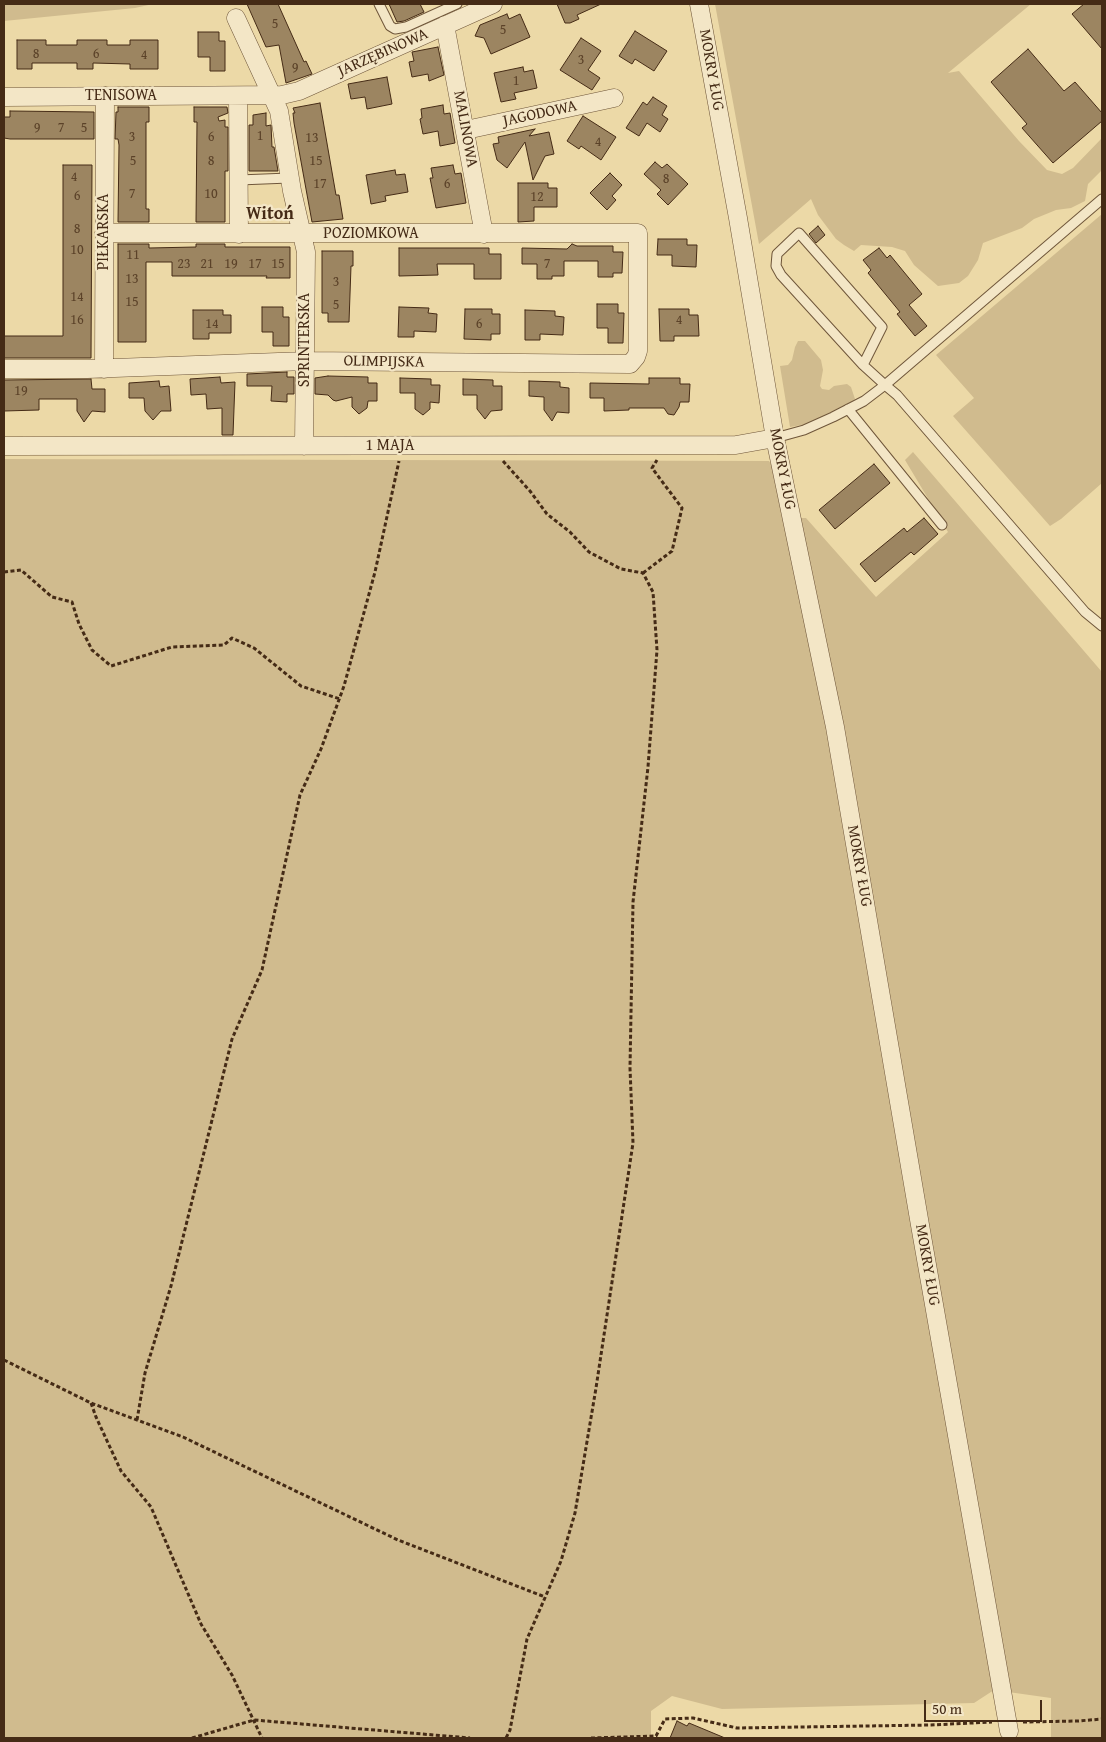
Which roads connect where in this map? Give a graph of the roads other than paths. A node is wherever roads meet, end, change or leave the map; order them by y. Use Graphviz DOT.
graph roads {
  1 [pos="379,4"];
  2 [pos="493,4"];
  3 [pos="699,4"];
  4 [pos="453,5"];
  5 [pos="236,18"];
  6 [pos="446,25"];
  7 [pos="271,95"];
  8 [pos="105,96"];
  9 [pos="238,96"];
  10 [pos="4,97"];
  11 [pos="614,98"];
  12 [pos="466,130"];
  13 [pos="290,178"];
  14 [pos="239,187"];
  15 [pos="1102,199"];
  16 [pos="104,233"];
  17 [pos="638,233"];
  18 [pos="239,234"];
  19 [pos="301,234"];
  20 [pos="484,234"];
  21 [pos="306,362"];
  22 [pos="863,365"];
  23 [pos="104,368"];
  24 [pos="4,369"];
  25 [pos="885,386"];
  26 [pos="848,409"];
  27 [pos="776,438"];
  28 [pos="4,446"];
  29 [pos="304,446"];
  30 [pos="942,525"];
  31 [pos="1102,626"];
  32 [pos="1009,1730"];
  1 -- 4 [label="lane"];
  2 -- 6 [label="street, JARZĘBINOWA"];
  3 -- 27 [label="street, MOKRY ŁUG"];
  5 -- 7 [label="street, SPRINTERSKA"];
  6 -- 7 [label="street, JARZĘBINOWA"];
  6 -- 12 [label="street, MALINOWA"];
  7 -- 9 [label="street, JARZĘBINOWA"];
  7 -- 13 [label="street, SPRINTERSKA"];
  8 -- 9 [label="street, TENISOWA"];
  8 -- 10 [label="street, TENISOWA"];
  8 -- 16 [label="street, PIŁKARSKA"];
  9 -- 14 [label="street"];
  11 -- 12 [label="street, JAGODOWA"];
  12 -- 20 [label="street, MALINOWA"];
  13 -- 14 [label="lane"];
  13 -- 19 [label="street, SPRINTERSKA"];
  14 -- 18 [label="street"];
  15 -- 25 [label="lane"];
  16 -- 18 [label="street, POZIOMKOWA"];
  16 -- 23 [label="street, PIŁKARSKA"];
  17 -- 20 [label="street, POZIOMKOWA"];
  17 -- 21 [label="street, OLIMPIJSKA"];
  18 -- 19 [label="street, POZIOMKOWA"];
  19 -- 20 [label="street, POZIOMKOWA"];
  19 -- 21 [label="street, SPRINTERSKA"];
  21 -- 23 [label="street, OLIMPIJSKA"];
  21 -- 29 [label="street, SPRINTERSKA"];
  22 -- 22 [label="lane"];
  22 -- 25 [label="lane"];
  23 -- 24 [label="street, OLIMPIJSKA"];
  25 -- 26 [label="lane"];
  25 -- 31 [label="lane"];
  26 -- 27 [label="lane"];
  26 -- 30 [label="lane"];
  27 -- 29 [label="street, 1 MAJA"];
  27 -- 32 [label="street, MOKRY ŁUG"];
  28 -- 29 [label="street, 1 MAJA"];
}
